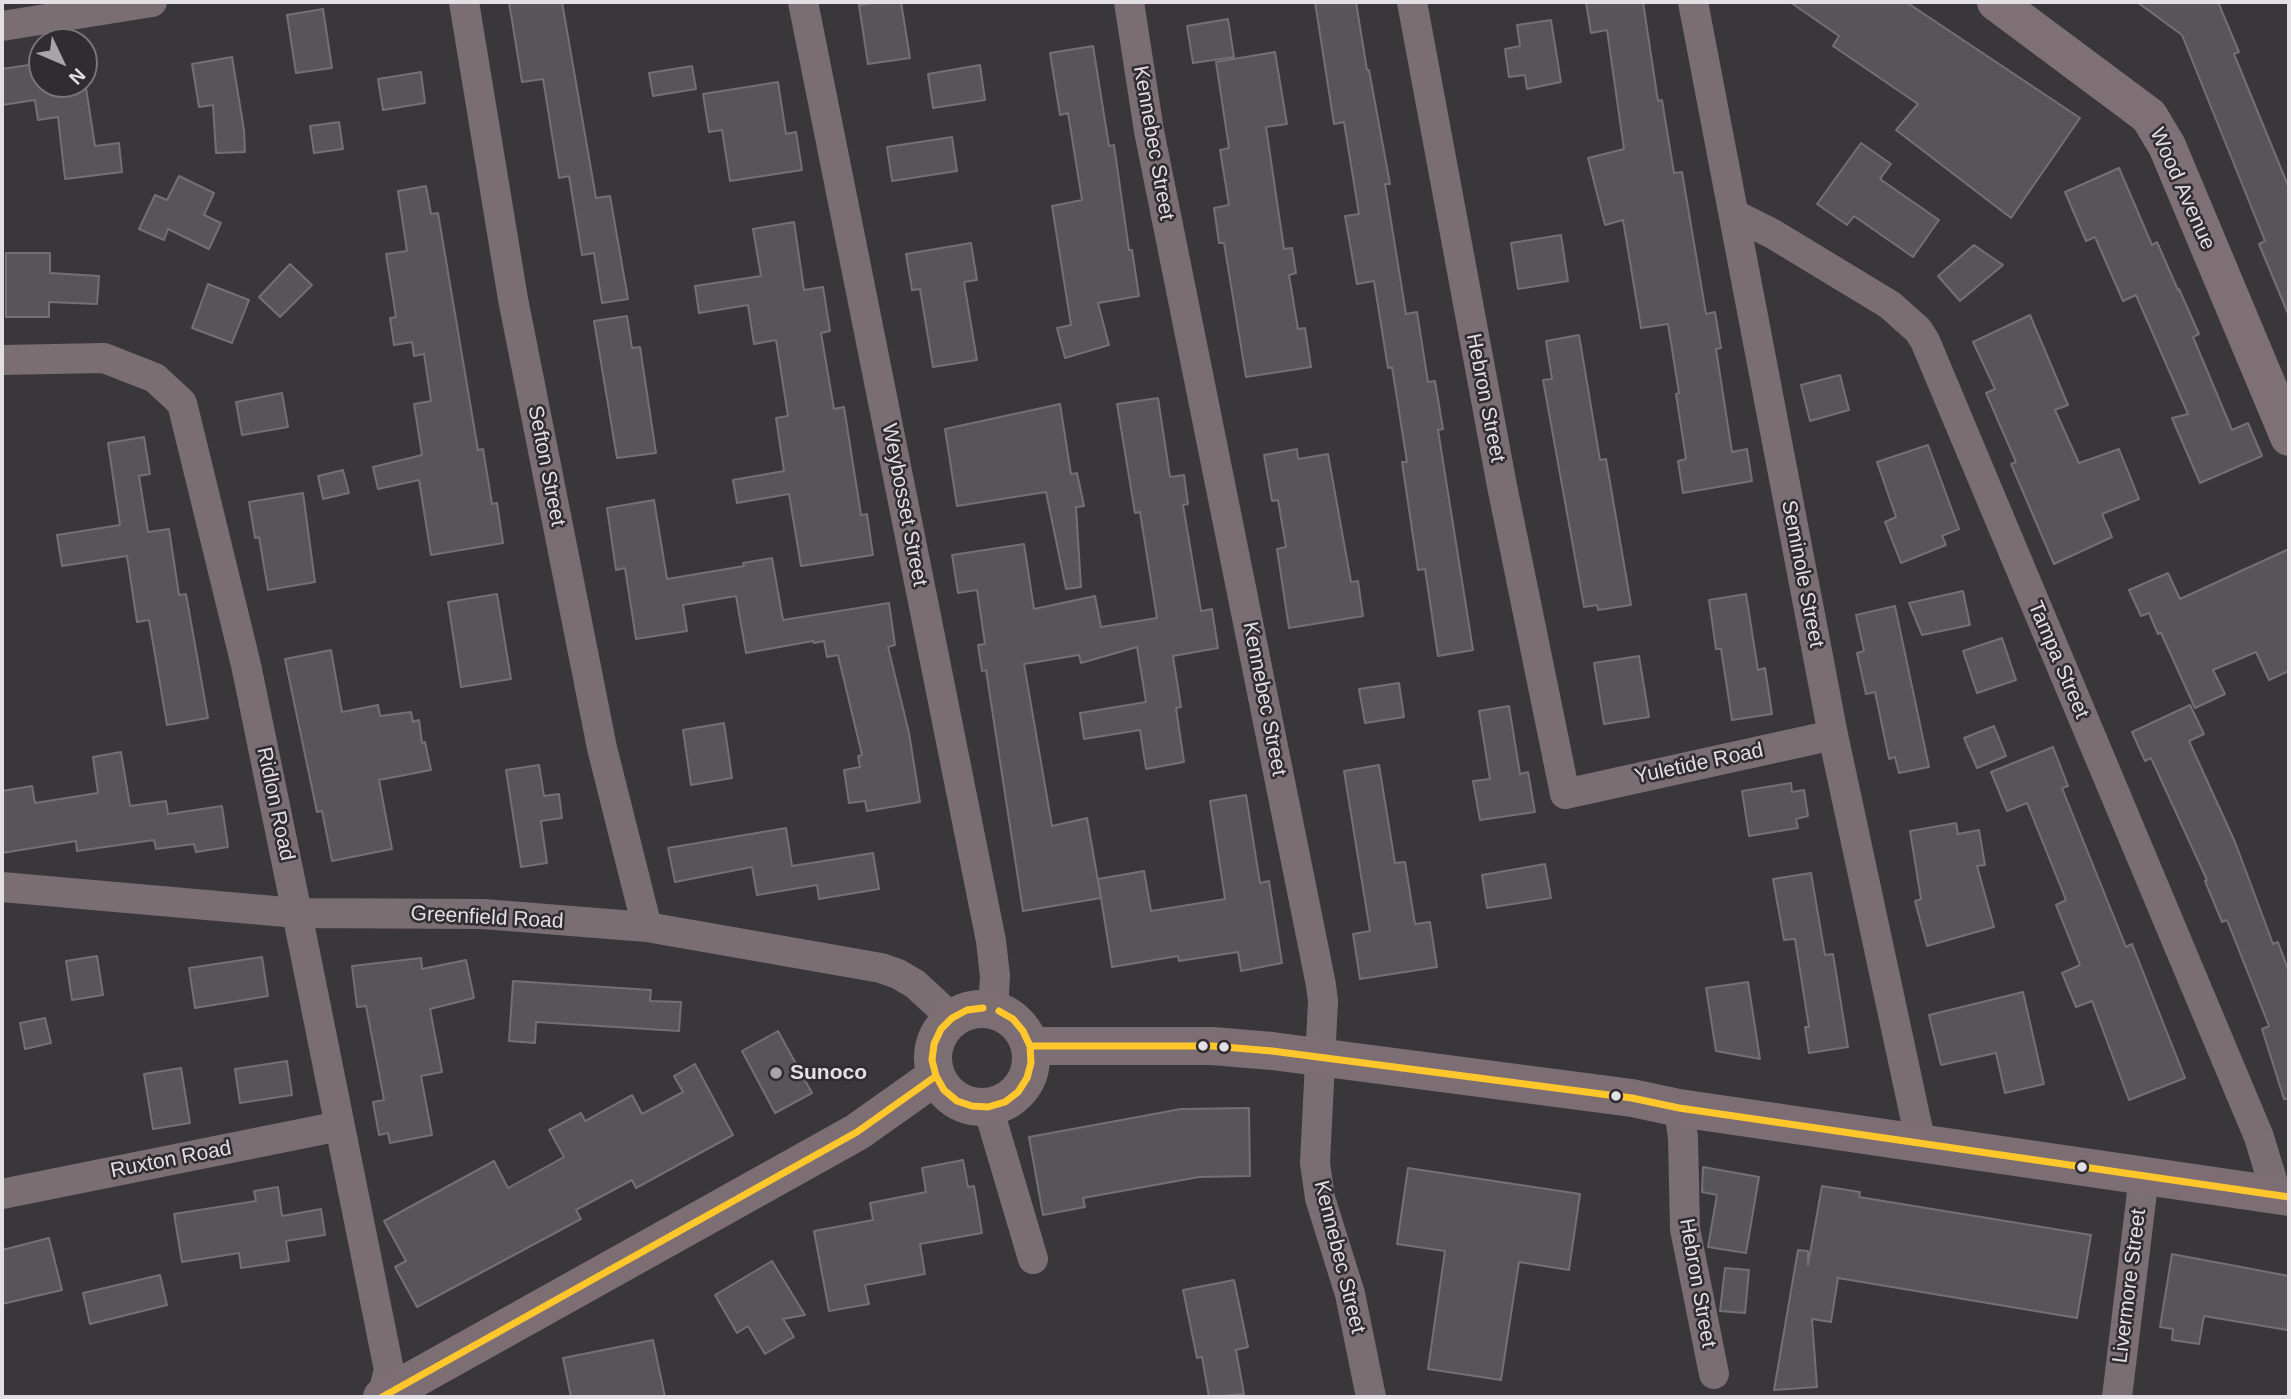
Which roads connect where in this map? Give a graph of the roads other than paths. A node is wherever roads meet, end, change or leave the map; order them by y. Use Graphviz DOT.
graph roads {
  1 [pos="152,2"];
  2 [pos="464,2"];
  3 [pos="803,2"];
  4 [pos="1129,2"];
  5 [pos="1412,2"];
  6 [pos="1693,2"];
  7 [pos="1996,2"];
  8 [pos="2,26"];
  9 [pos="1735,215"];
  10 [pos="2,360"];
  11 [pos="2289,437"];
  12 [pos="1833,735"];
  13 [pos="1565,794"];
  14 [pos="2,887"];
  15 [pos="297,913"];
  16 [pos="647,927"];
  17 [pos="993,1010"];
  18 [pos="952,1018"];
  19 [pos="1030,1046"];
  20 [pos="1320,1057"];
  21 [pos="936,1076"];
  22 [pos="989,1107"];
  23 [pos="1679,1108"];
  24 [pos="340,1126"];
  25 [pos="1921,1144"];
  26 [pos="2144,1176"];
  27 [pos="2,1194"];
  28 [pos="2280,1195"];
  29 [pos="1033,1259"];
  30 [pos="1714,1374"];
  31 [pos="382,1397"];
  32 [pos="1371,1397"];
  33 [pos="2117,1397"];
  1 -- 8 [label="street"];
  2 -- 16 [label="street, Sefton Street"];
  3 -- 17 [label="street, Weybosset Street"];
  4 -- 20 [label="street, Kennebec Street"];
  5 -- 13 [label="street, Hebron Street"];
  6 -- 9 [label="street, Seminole Street"];
  7 -- 11 [label="main road, Wood Avenue"];
  9 -- 12 [label="street, Seminole Street"];
  9 -- 28 [label="street, Tampa Street"];
  10 -- 15 [label="street, Ridlon Road"];
  12 -- 13 [label="street, Yuletide Road"];
  12 -- 25 [label="street, Seminole Street"];
  14 -- 15 [label="street, Greenfield Road"];
  15 -- 16 [label="street, Greenfield Road"];
  15 -- 24 [label="street, Ridlon Road"];
  16 -- 18 [label="street, Greenfield Road"];
  17 -- 18 [label="main road"];
  17 -- 19 [label="main road"];
  18 -- 21 [label="main road"];
  19 -- 20 [label="main road"];
  19 -- 22 [label="main road"];
  20 -- 23 [label="main road"];
  20 -- 32 [label="street, Kennebec Street"];
  21 -- 22 [label="main road"];
  21 -- 31 [label="main road"];
  22 -- 29 [label="street"];
  23 -- 25 [label="main road"];
  23 -- 30 [label="street, Hebron Street"];
  24 -- 27 [label="street, Ruxton Road"];
  24 -- 31 [label="street, Ridlon Road"];
  25 -- 26 [label="main road"];
  26 -- 28 [label="main road"];
  26 -- 33 [label="street, Livermore Street"];
}
